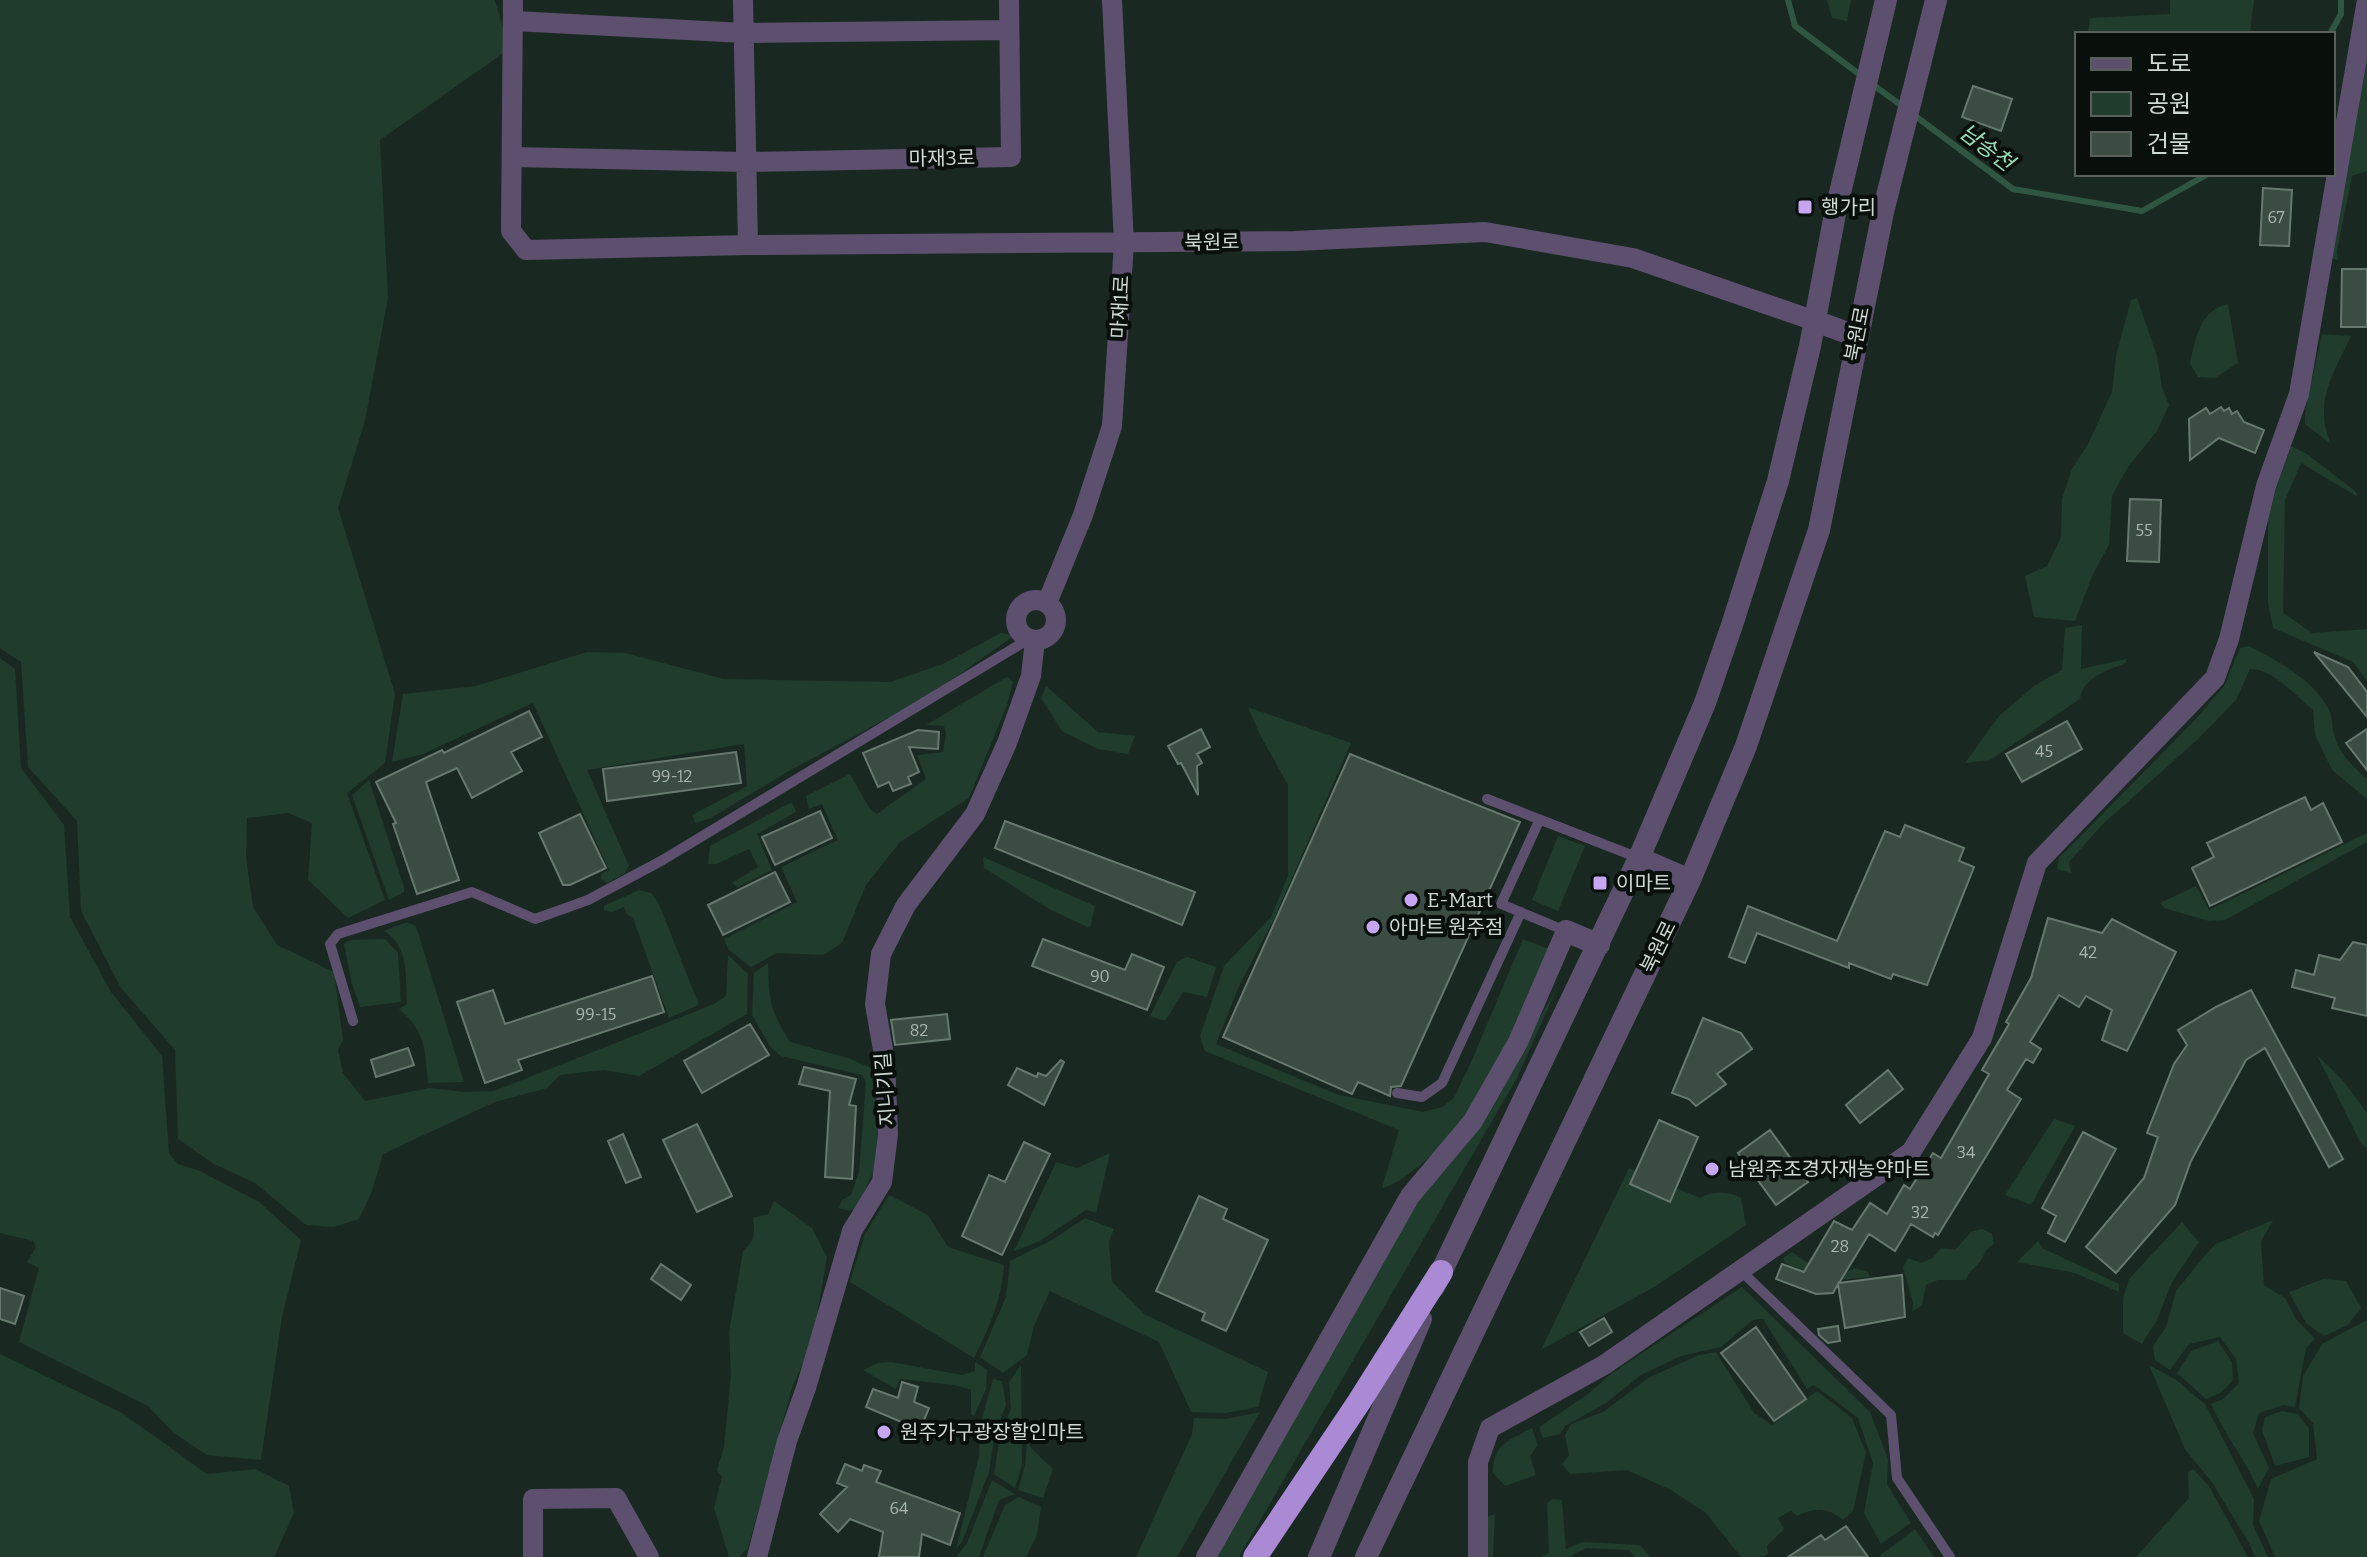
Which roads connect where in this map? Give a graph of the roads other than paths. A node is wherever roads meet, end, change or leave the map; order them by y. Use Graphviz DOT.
graph roads {
  1 [pos="513,0"];
  2 [pos="743,0"];
  3 [pos="1009,0"];
  4 [pos="1112,0"];
  5 [pos="2367,0"];
  6 [pos="1886,2"];
  7 [pos="1934,10"];
  8 [pos="514,21"];
  9 [pos="1009,30"];
  10 [pos="744,33"];
  11 [pos="512,157"];
  12 [pos="746,162"];
  13 [pos="1124,243"];
  14 [pos="748,245"];
  15 [pos="1815,321"];
  16 [pos="1856,336"];
  17 [pos="1047,603"];
  18 [pos="1032,639"];
  19 [pos="1487,799"];
  20 [pos="1539,821"];
  21 [pos="1639,858"];
  22 [pos="1690,880"];
  23 [pos="1521,912"];
  24 [pos="1566,931"];
  25 [pos="1599,945"];
  26 [pos="353,1021"];
  27 [pos="1397,1093"];
  28 [pos="1740,1270"];
  29 [pos="1441,1272"];
  30 [pos="533,1557"];
  31 [pos="649,1557"];
  32 [pos="757,1557"];
  33 [pos="1206,1557"];
  34 [pos="1255,1557"];
  35 [pos="1319,1557"];
  36 [pos="1366,1557"];
  37 [pos="1478,1557"];
  38 [pos="1950,1557"];
  1 -- 8 [label="street"];
  2 -- 10 [label="street"];
  3 -- 9 [label="street, 마재3로"];
  4 -- 13 [label="street, 마재1로"];
  5 -- 28 [label="street"];
  6 -- 15 [label="street"];
  7 -- 16 [label="street, 북원로"];
  8 -- 10 [label="street"];
  8 -- 11 [label="street"];
  9 -- 10 [label="street"];
  9 -- 12 [label="street, 마재3로"];
  10 -- 12 [label="street"];
  11 -- 12 [label="street, 마재3로"];
  11 -- 14 [label="street"];
  12 -- 14 [label="street"];
  13 -- 14 [label="street"];
  13 -- 15 [label="street, 북원로"];
  13 -- 17 [label="street, 마재1로"];
  15 -- 16 [label="street"];
  15 -- 21 [label="street"];
  16 -- 22 [label="street, 북원로"];
  17 -- 18 [label="street"];
  17 -- 18 [label="street"];
  18 -- 26 [label="lane"];
  18 -- 32 [label="street, 지니기길"];
  19 -- 20 [label="lane"];
  20 -- 21 [label="lane"];
  20 -- 23 [label="lane"];
  21 -- 22 [label="street"];
  21 -- 25 [label="street"];
  22 -- 36 [label="street, 북원로"];
  23 -- 24 [label="lane"];
  23 -- 27 [label="lane"];
  24 -- 25 [label="street"];
  24 -- 33 [label="street"];
  25 -- 29 [label="street"];
  28 -- 37 [label="street"];
  28 -- 38 [label="lane"];
  29 -- 34 [label="highway"];
  29 -- 35 [label="street"];
  30 -- 31 [label="street"];
}
